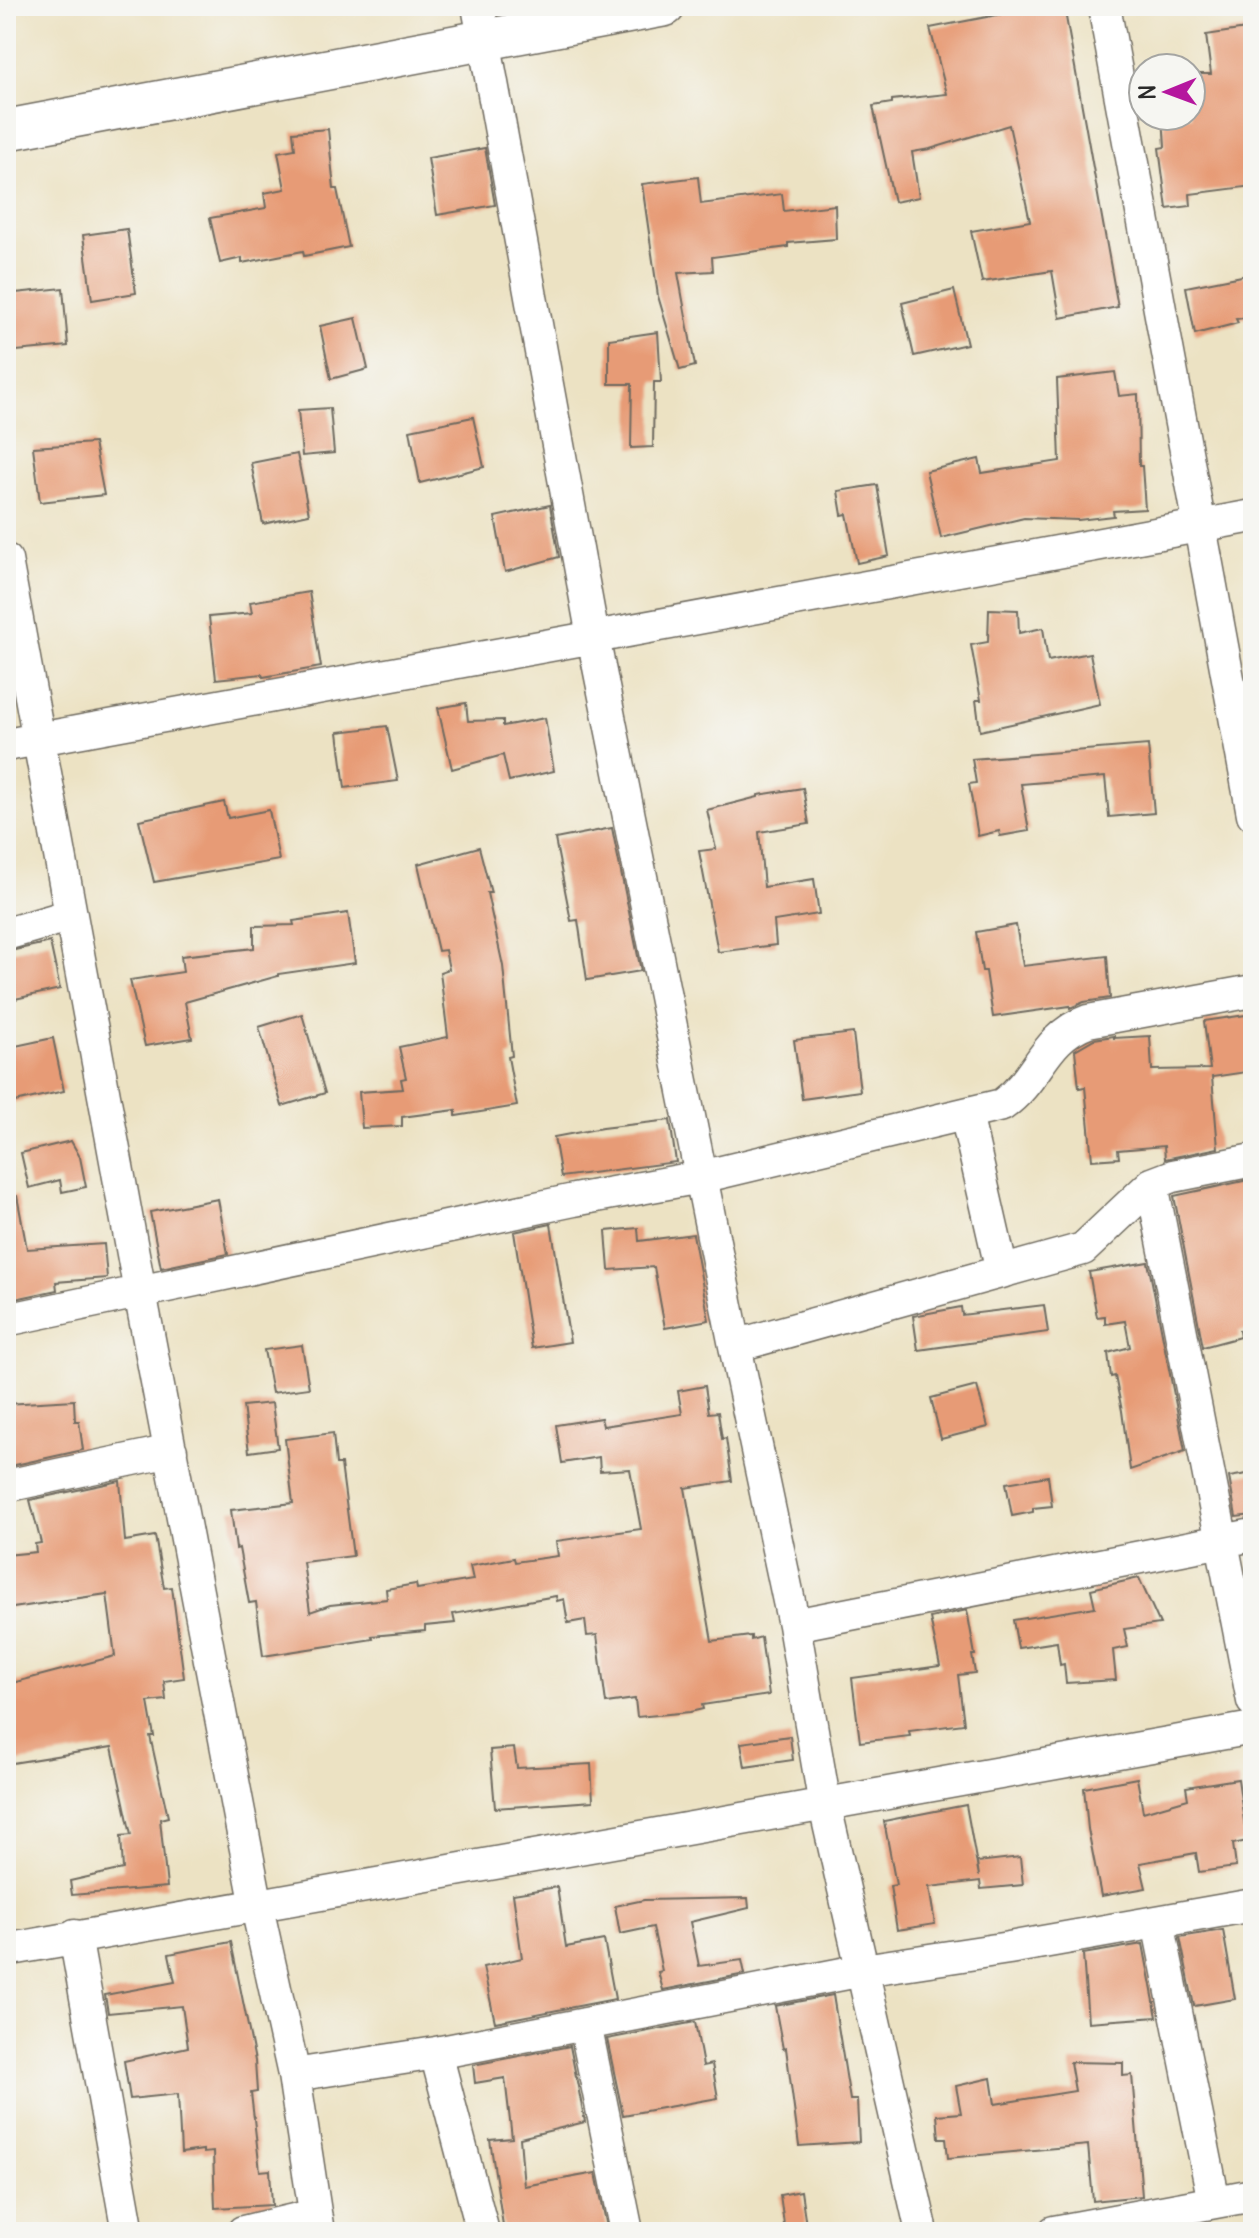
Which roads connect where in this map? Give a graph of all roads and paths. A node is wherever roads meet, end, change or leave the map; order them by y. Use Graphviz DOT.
graph roads {
  1 [pos="665,6"];
  2 [pos="1104,6"];
  3 [pos="481,23"];
  4 [pos="6,130"];
  5 [pos="1253,516"];
  6 [pos="1200,526"];
  7 [pos="6,560"];
  8 [pos="593,637"];
  9 [pos="39,738"];
  10 [pos="6,745"];
  11 [pos="1253,814"];
  12 [pos="71,915"];
  13 [pos="6,934"];
  14 [pos="1253,991"];
  15 [pos="966,1114"];
  16 [pos="1253,1160"];
  17 [pos="701,1177"];
  18 [pos="1152,1184"];
  19 [pos="1002,1272"];
  20 [pos="140,1292"];
  21 [pos="6,1320"];
  22 [pos="735,1346"];
  23 [pos="171,1451"];
  24 [pos="6,1486"];
  25 [pos="1238,1538"];
  26 [pos="794,1625"];
  27 [pos="1253,1701"];
  28 [pos="1253,1728"];
  29 [pos="825,1806"];
  30 [pos="1253,1905"];
  31 [pos="257,1907"];
  32 [pos="1158,1922"];
  33 [pos="75,1936"];
  34 [pos="6,1950"];
  35 [pos="863,1970"];
  36 [pos="585,2024"];
  37 [pos="436,2053"];
  38 [pos="294,2075"];
  39 [pos="1253,2195"];
  40 [pos="1214,2202"];
  41 [pos="316,2224"];
  42 [pos="128,2232"];
  43 [pos="243,2232"];
  44 [pos="483,2232"];
  45 [pos="627,2232"];
  46 [pos="922,2232"];
  47 [pos="1054,2232"];
  1 -- 3 [label="street"];
  2 -- 6 [label="street"];
  3 -- 4 [label="street"];
  3 -- 8 [label="street"];
  5 -- 6 [label="street"];
  6 -- 8 [label="street"];
  6 -- 11 [label="street"];
  7 -- 9 [label="street"];
  8 -- 9 [label="street"];
  8 -- 17 [label="street"];
  9 -- 10 [label="street"];
  9 -- 12 [label="street"];
  12 -- 13 [label="street"];
  12 -- 20 [label="street"];
  14 -- 15 [label="street"];
  15 -- 17 [label="street"];
  15 -- 19 [label="street"];
  16 -- 18 [label="street"];
  17 -- 20 [label="street"];
  17 -- 22 [label="street"];
  18 -- 19 [label="street"];
  18 -- 25 [label="street"];
  19 -- 22 [label="street"];
  20 -- 21 [label="street"];
  20 -- 23 [label="street"];
  22 -- 26 [label="street"];
  23 -- 24 [label="street"];
  23 -- 31 [label="street"];
  25 -- 26 [label="street"];
  25 -- 27 [label="street"];
  26 -- 29 [label="street"];
  28 -- 29 [label="street"];
  29 -- 31 [label="street"];
  29 -- 35 [label="street"];
  30 -- 32 [label="street"];
  31 -- 33 [label="street"];
  31 -- 38 [label="street"];
  32 -- 35 [label="street"];
  32 -- 40 [label="street"];
  33 -- 34 [label="street"];
  33 -- 42 [label="street"];
  35 -- 36 [label="street"];
  35 -- 46 [label="street"];
  36 -- 37 [label="street"];
  36 -- 45 [label="street"];
  37 -- 38 [label="street"];
  37 -- 44 [label="street"];
  38 -- 41 [label="street"];
  39 -- 40 [label="street"];
  40 -- 47 [label="street"];
  41 -- 43 [label="street"];
}
